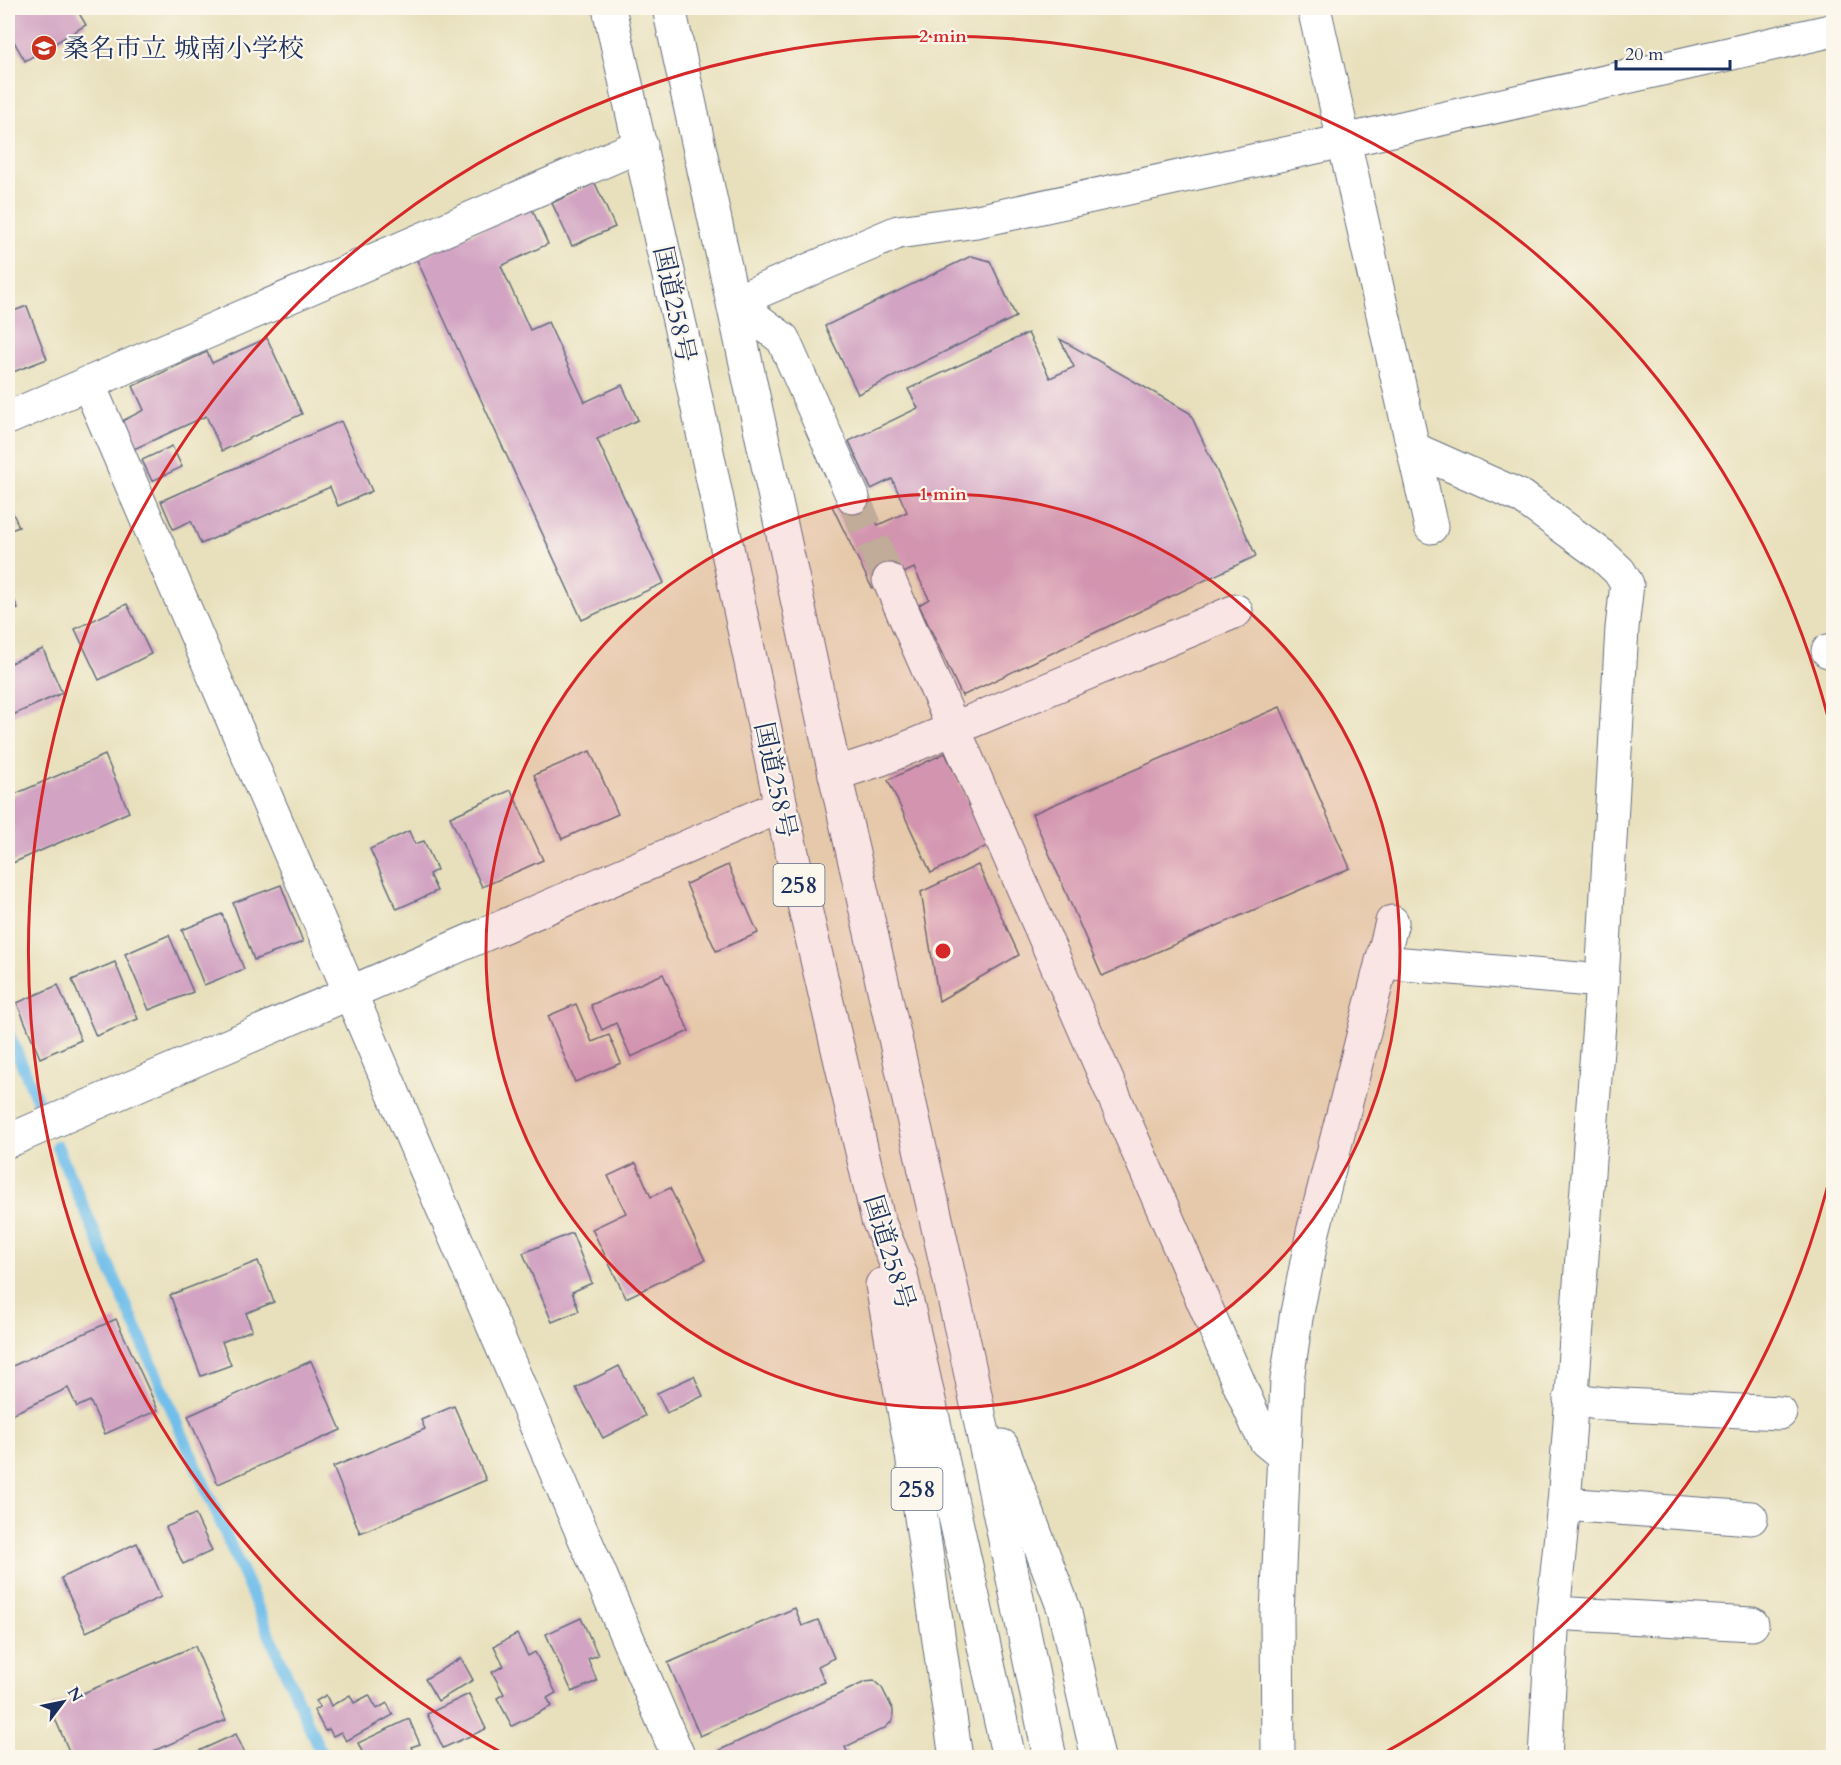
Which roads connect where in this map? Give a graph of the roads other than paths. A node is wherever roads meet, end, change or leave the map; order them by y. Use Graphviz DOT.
graph roads {
  1 [pos="609,8"];
  2 [pos="669,8"];
  3 [pos="1314,8"];
  4 [pos="1833,30"];
  5 [pos="1344,141"];
  6 [pos="640,145"];
  7 [pos="734,302"];
  8 [pos="88,383"];
  9 [pos="8,418"];
  10 [pos="1414,449"];
  11 [pos="853,497"];
  12 [pos="1431,527"];
  13 [pos="890,580"];
  14 [pos="1236,611"];
  15 [pos="955,728"];
  16 [pos="835,774"];
  17 [pos="781,806"];
  18 [pos="1392,922"];
  19 [pos="1383,962"];
  20 [pos="1602,981"];
  21 [pos="350,993"];
  22 [pos="8,1141"];
  23 [pos="878,1220"];
  24 [pos="966,1351"];
  25 [pos="1570,1399"];
  26 [pos="1780,1413"];
  27 [pos="1283,1455"];
  28 [pos="1564,1504"];
  29 [pos="1751,1518"];
  30 [pos="1553,1613"];
  31 [pos="1752,1624"];
  32 [pos="679,1758"];
  33 [pos="956,1758"];
  34 [pos="1009,1758"];
  35 [pos="1050,1758"];
  36 [pos="1098,1758"];
  37 [pos="1278,1758"];
  38 [pos="1545,1758"];
  1 -- 6 [label="main road, 国道258号 / 258"];
  2 -- 7 [label="main road, 国道258号 / 258"];
  3 -- 5 [label="main road"];
  4 -- 5 [label="main road"];
  5 -- 7 [label="main road"];
  5 -- 10 [label="main road"];
  6 -- 8 [label="main road"];
  6 -- 17 [label="main road, 国道258号 / 258"];
  7 -- 11 [label="main road"];
  7 -- 16 [label="main road, 国道258号 / 258"];
  8 -- 9 [label="main road"];
  8 -- 21 [label="main road"];
  10 -- 12 [label="main road"];
  10 -- 20 [label="main road"];
  13 -- 15 [label="main road"];
  14 -- 15 [label="main road"];
  15 -- 16 [label="main road"];
  15 -- 27 [label="main road"];
  16 -- 24 [label="main road, 国道258号 / 258"];
  17 -- 21 [label="main road"];
  17 -- 23 [label="main road, 国道258号 / 258"];
  18 -- 19 [label="main road"];
  19 -- 20 [label="main road"];
  19 -- 27 [label="main road"];
  20 -- 25 [label="main road"];
  21 -- 22 [label="main road"];
  21 -- 32 [label="main road"];
  23 -- 33 [label="main road, 258"];
  23 -- 34 [label="main road, 国道258号 / 258"];
  24 -- 35 [label="main road, 国道258号 / 258"];
  24 -- 36 [label="main road, 258"];
  25 -- 26 [label="main road"];
  25 -- 28 [label="main road"];
  27 -- 37 [label="main road"];
  28 -- 29 [label="main road"];
  28 -- 30 [label="main road"];
  30 -- 31 [label="main road"];
  30 -- 38 [label="main road"];
}
